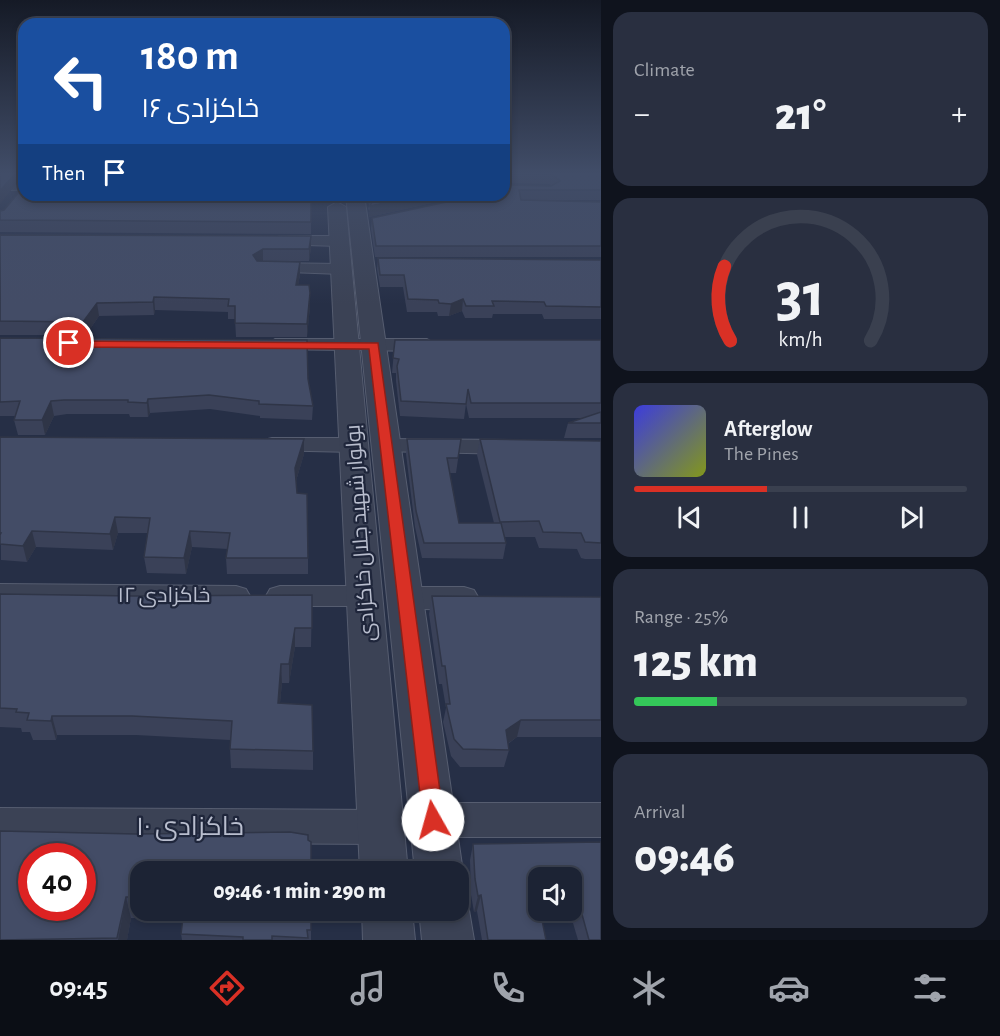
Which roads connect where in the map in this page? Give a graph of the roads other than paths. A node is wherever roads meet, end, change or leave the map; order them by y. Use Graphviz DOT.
graph roads {
  1 [pos="346,216"];
  2 [pos="357,240"];
  3 [pos="264,241"];
  4 [pos="263,268"];
  5 [pos="252,345"];
  6 [pos="446,345"];
  7 [pos="361,346"];
  8 [pos="248,445"];
  9 [pos="354,445"];
  10 [pos="387,446"];
  11 [pos="530,447"];
  12 [pos="0,594"];
  13 [pos="365,597"];
  14 [pos="405,597"];
  15 [pos="486,597"];
  16 [pos="433,820"];
  17 [pos="601,820"];
  18 [pos="0,825"];
  19 [pos="381,827"];
  20 [pos="383,861"];
  21 [pos="439,861"];
  22 [pos="388,921"];
  23 [pos="445,921"];
  24 [pos="389,940"];
  25 [pos="448,940"];
  1 -- 2 [label="street, بولوار شهید جلال خاکزادی"];
  2 -- 3 [label="street"];
  2 -- 4 [label="street"];
  2 -- 7 [label="street, بولوار شهید جلال خاکزادی"];
  5 -- 7 [label="street"];
  6 -- 7 [label="street"];
  7 -- 9 [label="street, بولوار شهید جلال خاکزادی"];
  7 -- 10 [label="street"];
  8 -- 9 [label="street"];
  9 -- 13 [label="street, بولوار شهید جلال خاکزادی"];
  10 -- 11 [label="street"];
  10 -- 14 [label="street"];
  12 -- 13 [label="street, خاکزادی ۱۲"];
  13 -- 19 [label="street, بولوار شهید جلال خاکزادی"];
  14 -- 15 [label="street"];
  14 -- 16 [label="street"];
  16 -- 17 [label="street"];
  16 -- 21 [label="street"];
  18 -- 19 [label="street, خاکزادی ۱۰"];
  19 -- 20 [label="street, بولوار شهید جلال خاکزادی"];
  22 -- 24 [label="street"];
  23 -- 25 [label="street"];
}
